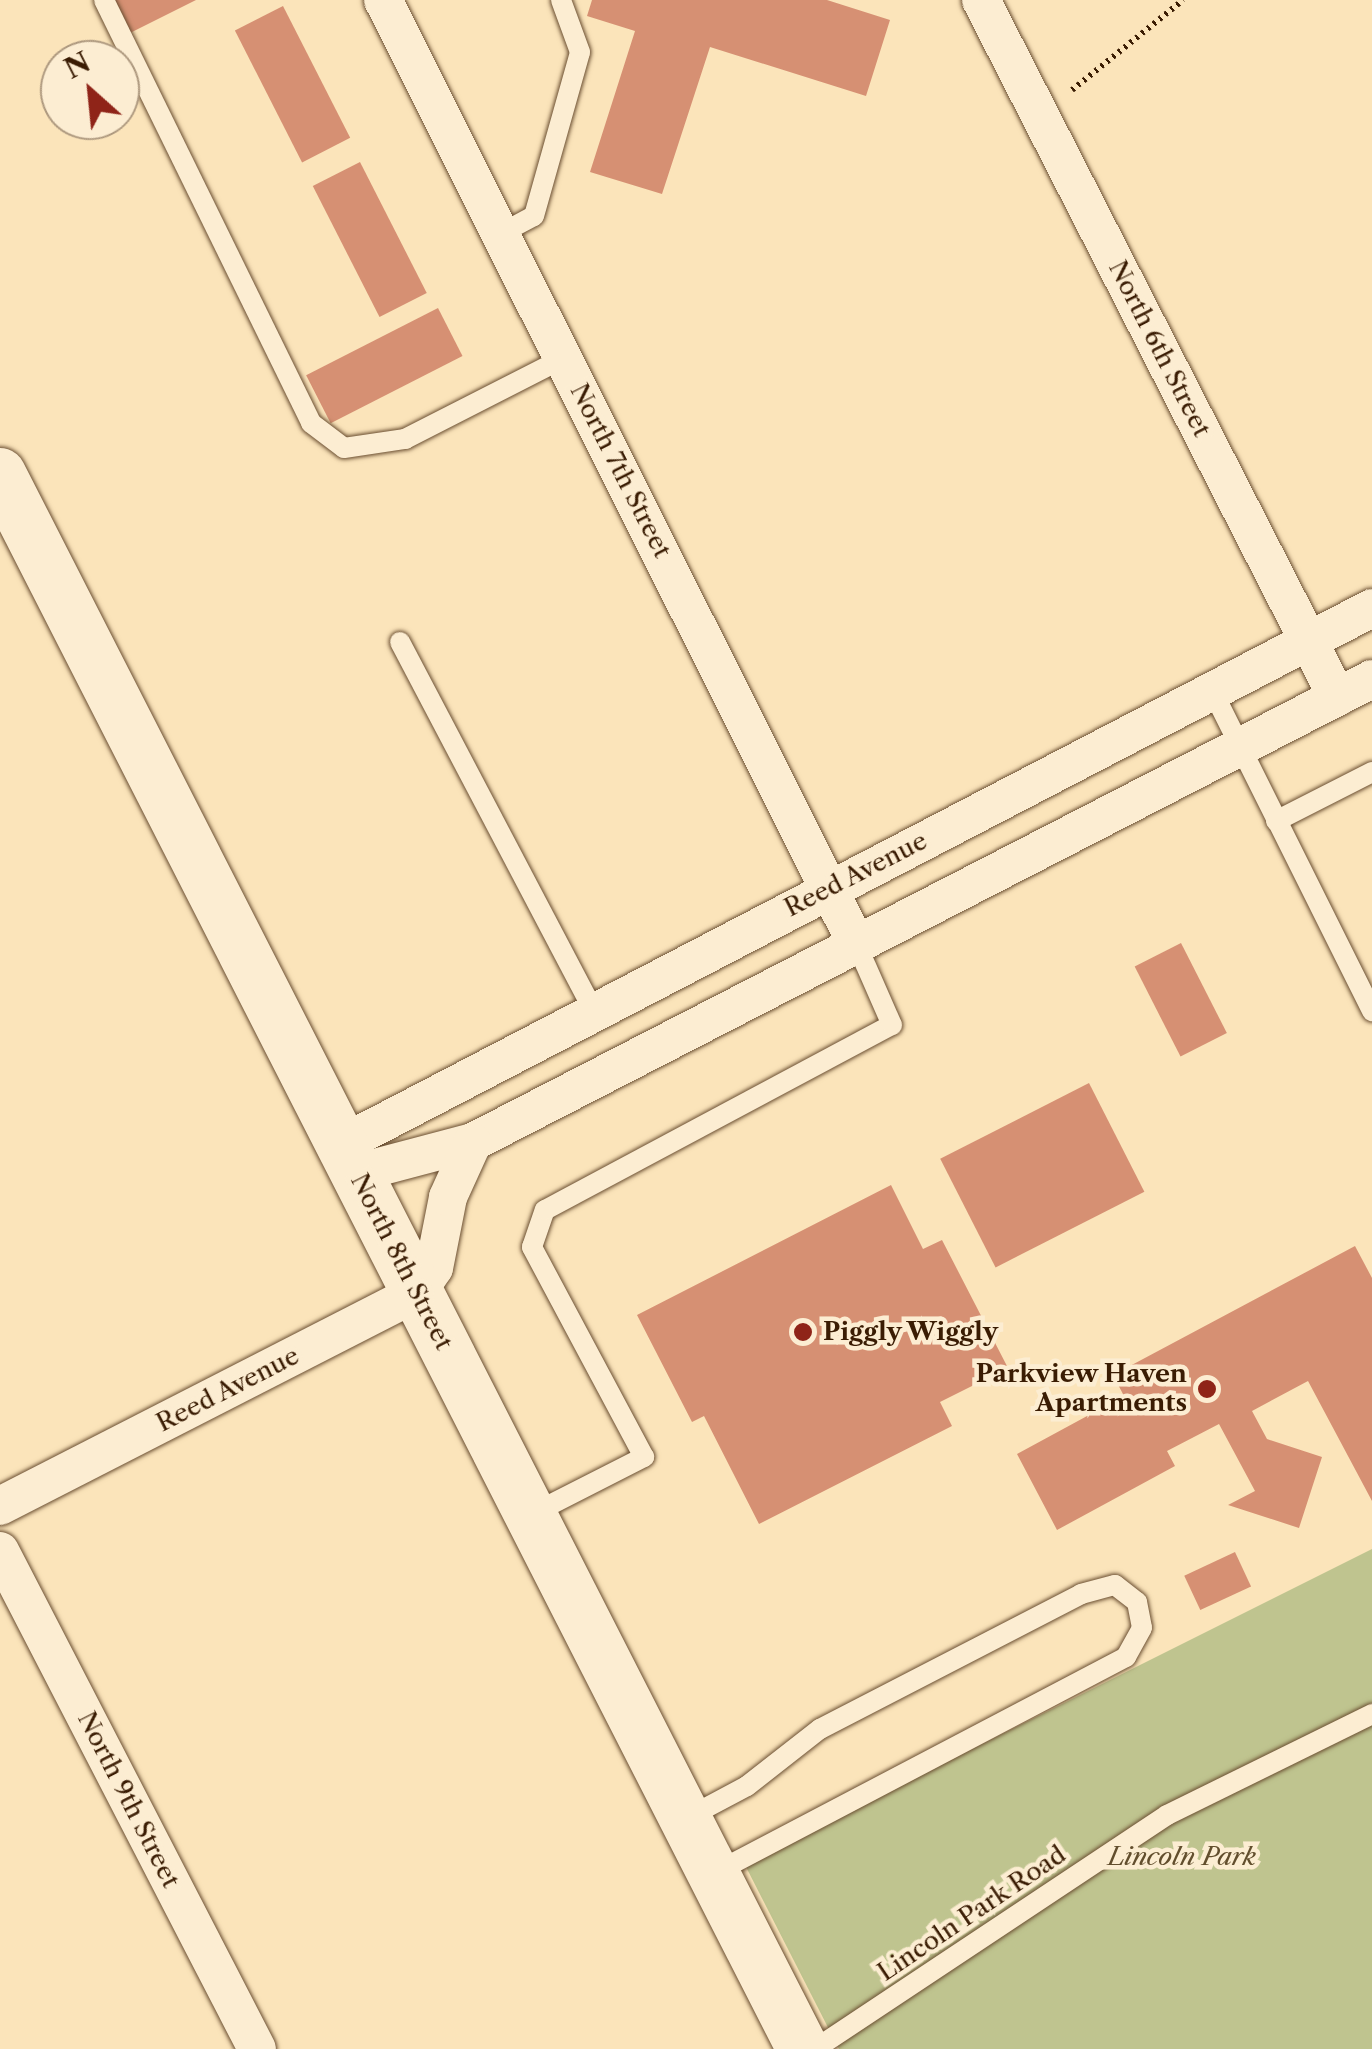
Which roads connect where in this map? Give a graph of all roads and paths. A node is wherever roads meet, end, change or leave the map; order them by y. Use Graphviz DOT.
graph roads {
  1 [pos="104,0"];
  2 [pos="382,0"];
  3 [pos="561,0"];
  4 [pos="982,0"];
  5 [pos="1184,0"];
  6 [pos="1072,90"];
  7 [pos="500,234"];
  8 [pos="564,358"];
  9 [pos="0,474"];
  10 [pos="1372,608"];
  11 [pos="1308,641"];
  12 [pos="400,642"];
  13 [pos="1372,679"];
  14 [pos="1212,690"];
  15 [pos="1338,697"];
  16 [pos="1240,748"];
  17 [pos="1372,772"];
  18 [pos="1276,821"];
  19 [pos="830,889"];
  20 [pos="856,943"];
  21 [pos="594,1012"];
  22 [pos="1372,1012"];
  23 [pos="473,1142"];
  24 [pos="349,1158"];
  25 [pos="417,1294"];
  26 [pos="0,1506"];
  27 [pos="530,1515"];
  28 [pos="0,1551"];
  29 [pos="1372,1714"];
  30 [pos="685,1819"];
  31 [pos="714,1874"];
  32 [pos="257,2049"];
  33 [pos="803,2049"];
  34 [pos="815,2049"];
  1 -- 8 [label="lane"];
  2 -- 7 [label="street, North 7th Street"];
  3 -- 7 [label="lane"];
  4 -- 11 [label="street, North 6th Street"];
  5 -- 6 [label="path"];
  7 -- 8 [label="street, North 7th Street"];
  8 -- 19 [label="street, North 7th Street"];
  9 -- 24 [label="street, North 8th Street"];
  10 -- 11 [label="street, Reed Avenue"];
  11 -- 14 [label="street, Reed Avenue"];
  11 -- 15 [label="street, North 6th Street"];
  12 -- 21 [label="lane"];
  13 -- 15 [label="street"];
  14 -- 16 [label="lane"];
  14 -- 19 [label="street, Reed Avenue"];
  15 -- 16 [label="street"];
  16 -- 18 [label="lane"];
  16 -- 20 [label="street"];
  17 -- 18 [label="lane"];
  18 -- 22 [label="lane"];
  19 -- 20 [label="street, North 7th Street"];
  19 -- 21 [label="street, Reed Avenue"];
  20 -- 23 [label="street"];
  20 -- 27 [label="lane"];
  21 -- 24 [label="street, Reed Avenue"];
  23 -- 24 [label="street"];
  23 -- 25 [label="street"];
  24 -- 25 [label="street, North 8th Street"];
  25 -- 26 [label="street, Reed Avenue"];
  25 -- 27 [label="street, North 8th Street"];
  27 -- 30 [label="street, North 8th Street"];
  28 -- 32 [label="street, North 9th Street"];
  29 -- 34 [label="lane, Lincoln Park Road"];
  30 -- 31 [label="street, North 8th Street"];
  30 -- 31 [label="lane"];
  31 -- 33 [label="street, North 8th Street"];
}
